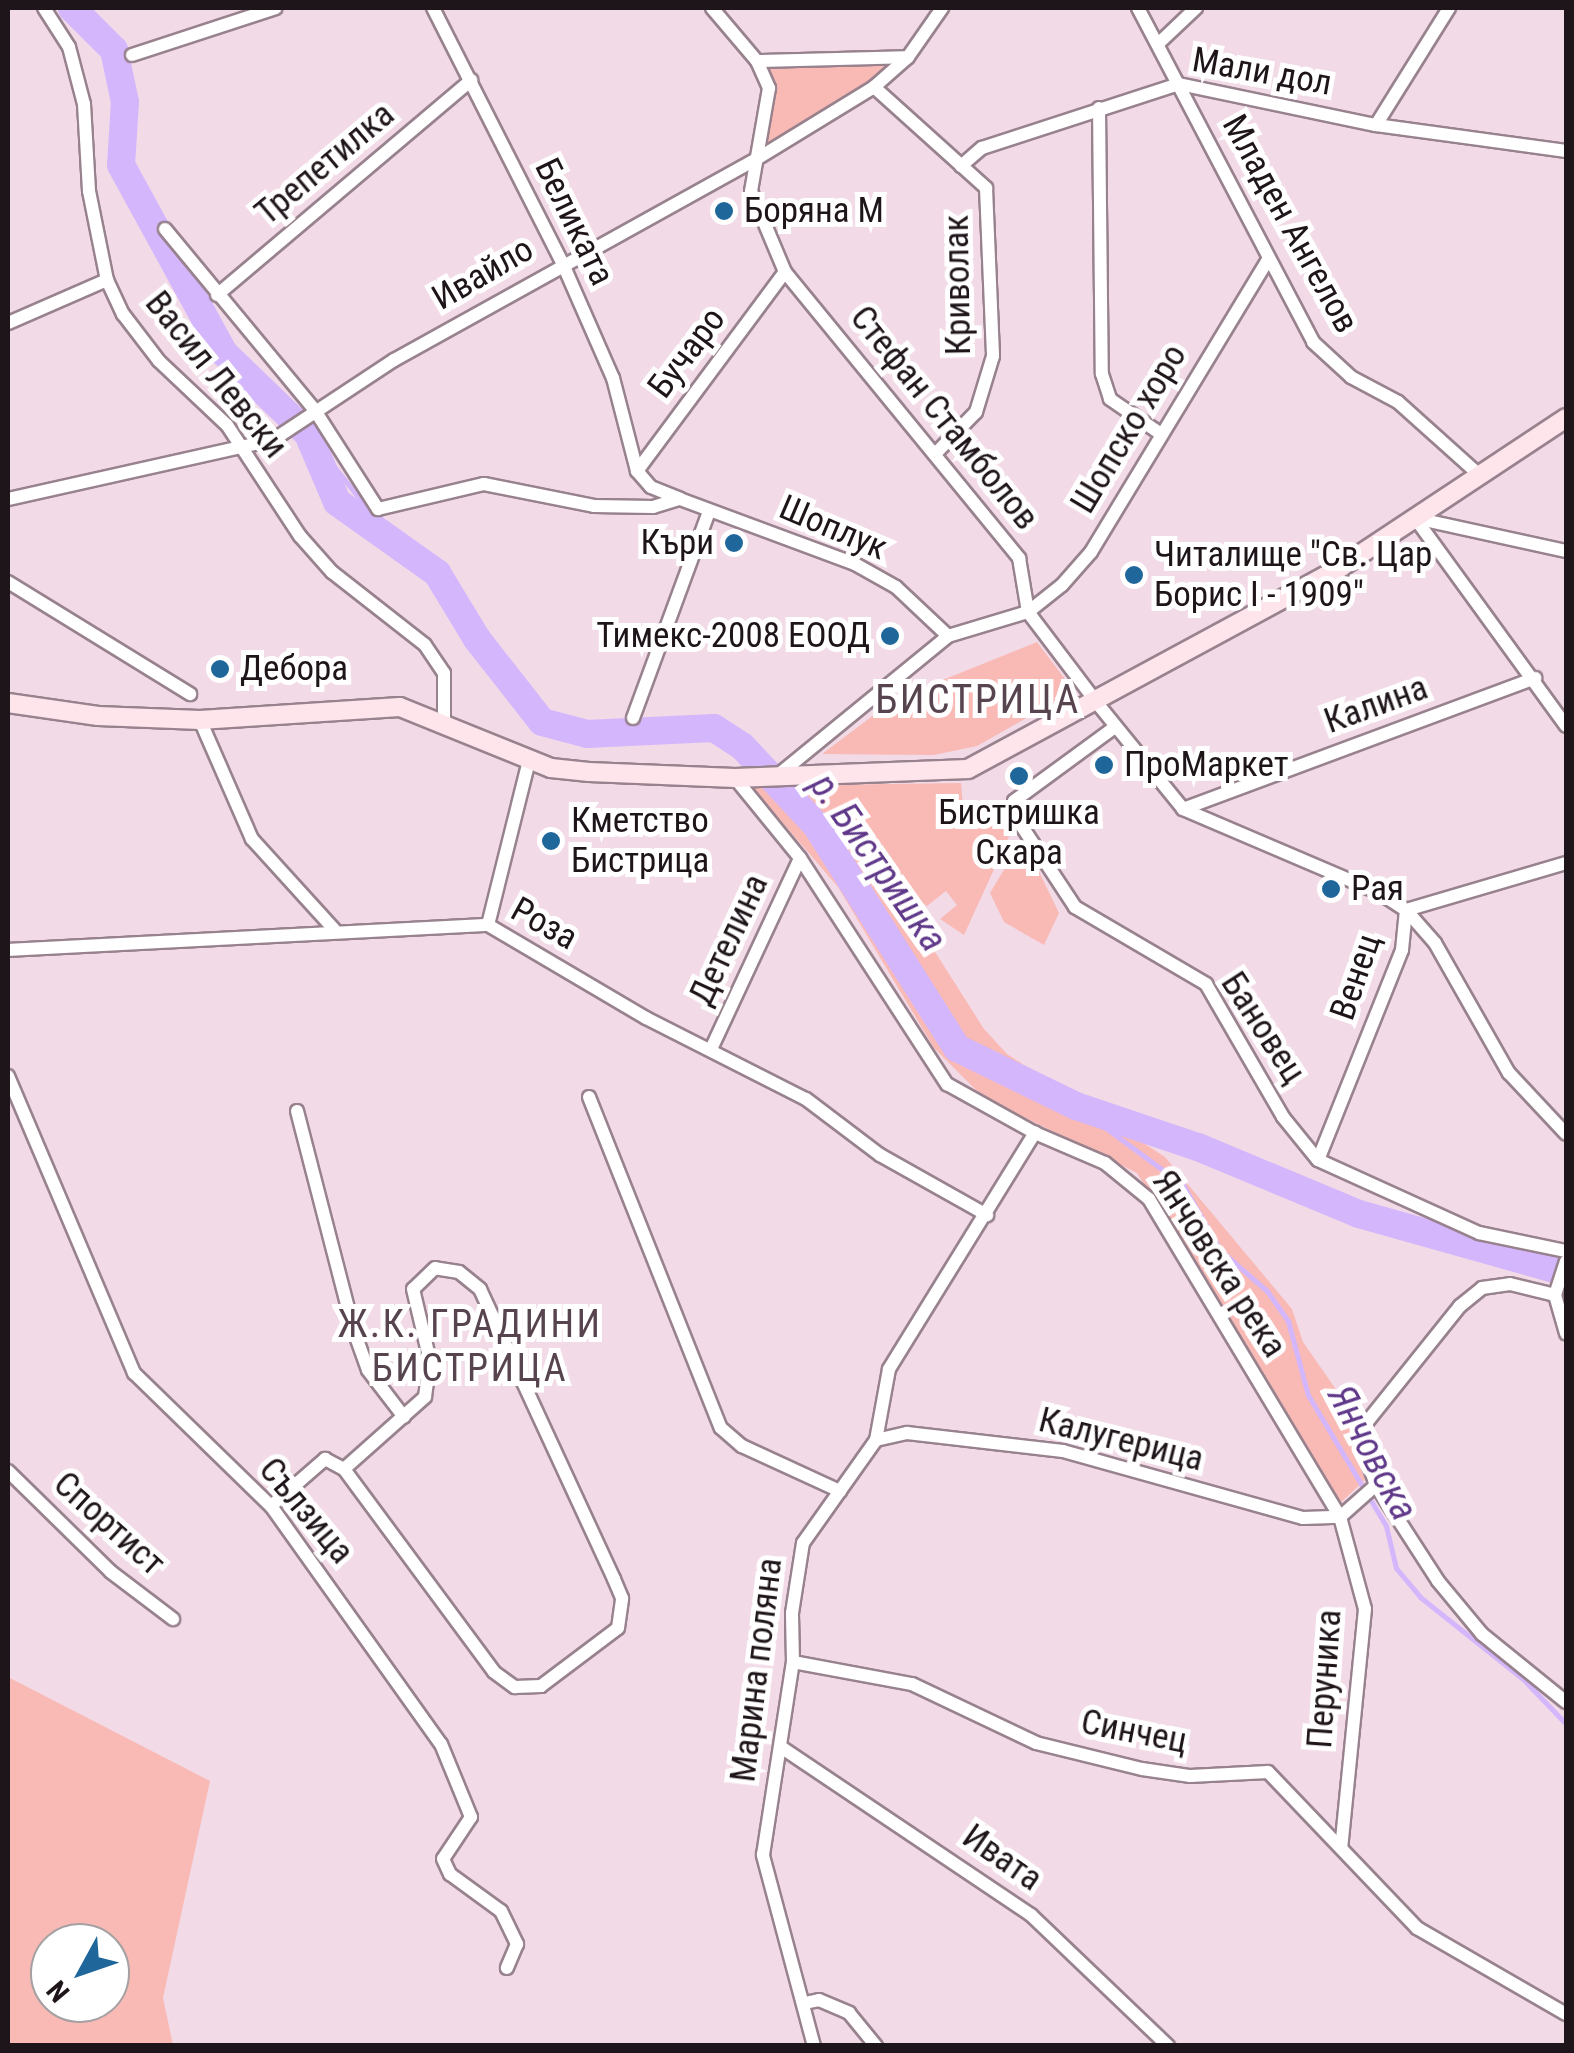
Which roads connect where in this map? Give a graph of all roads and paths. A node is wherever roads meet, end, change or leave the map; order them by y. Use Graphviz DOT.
graph roads {
  1 [pos="44,8"];
  2 [pos="276,8"];
  3 [pos="434,8"];
  4 [pos="712,8"];
  5 [pos="942,8"];
  6 [pos="1138,8"];
  7 [pos="1196,8"];
  8 [pos="1449,8"];
  9 [pos="1159,43"];
  10 [pos="132,55"];
  11 [pos="908,57"];
  12 [pos="757,61"];
  13 [pos="471,80"];
  14 [pos="1180,84"];
  15 [pos="874,87"];
  16 [pos="1099,108"];
  17 [pos="1376,125"];
  18 [pos="1566,151"];
  19 [pos="756,160"];
  20 [pos="961,166"];
  21 [pos="165,229"];
  22 [pos="1268,260"];
  23 [pos="562,262"];
  24 [pos="786,272"];
  25 [pos="108,280"];
  26 [pos="217,295"];
  27 [pos="8,323"];
  28 [pos="314,409"];
  29 [pos="1566,418"];
  30 [pos="1161,434"];
  31 [pos="243,446"];
  32 [pos="937,452"];
  33 [pos="637,470"];
  34 [pos="1476,472"];
  35 [pos="8,499"];
  36 [pos="680,499"];
  37 [pos="390,506"];
  38 [pos="710,510"];
  39 [pos="1415,518"];
  40 [pos="1566,551"];
  41 [pos="8,582"];
  42 [pos="1028,612"];
  43 [pos="948,636"];
  44 [pos="1535,678"];
  45 [pos="190,694"];
  46 [pos="8,703"];
  47 [pos="1097,704"];
  48 [pos="633,718"];
  49 [pos="200,720"];
  50 [pos="444,722"];
  51 [pos="1566,726"];
  52 [pos="1115,727"];
  53 [pos="529,760"];
  54 [pos="777,776"];
  55 [pos="739,778"];
  56 [pos="1183,809"];
  57 [pos="800,858"];
  58 [pos="1566,863"];
  59 [pos="1406,910"];
  60 [pos="488,925"];
  61 [pos="334,929"];
  62 [pos="8,950"];
  63 [pos="712,1048"];
  64 [pos="8,1076"];
  65 [pos="589,1097"];
  66 [pos="297,1110"];
  67 [pos="1035,1134"];
  68 [pos="1566,1134"];
  69 [pos="1318,1160"];
  70 [pos="987,1214"];
  71 [pos="1566,1250"];
  72 [pos="1564,1266"];
  73 [pos="1561,1297"];
  74 [pos="1566,1334"];
  75 [pos="404,1417"];
  76 [pos="876,1440"];
  77 [pos="344,1469"];
  78 [pos="8,1472"];
  79 [pos="1373,1489"];
  80 [pos="840,1491"];
  81 [pos="272,1506"];
  82 [pos="1343,1514"];
  83 [pos="173,1619"];
  84 [pos="793,1662"];
  85 [pos="1566,1702"];
  86 [pos="781,1746"];
  87 [pos="1342,1848"];
  88 [pos="508,1968"];
  89 [pos="805,2004"];
  90 [pos="1566,2014"];
  91 [pos="814,2046"];
  92 [pos="876,2046"];
  93 [pos="1168,2046"];
  1 -- 25 [label="street, Васил Левски"];
  2 -- 10 [label="street"];
  3 -- 13 [label="street, Беликата"];
  4 -- 12 [label="street"];
  5 -- 11 [label="street, Ивайло"];
  6 -- 9 [label="street, Младен Ангелов"];
  7 -- 9 [label="street"];
  8 -- 17 [label="street"];
  9 -- 14 [label="street, Младен Ангелов"];
  11 -- 12 [label="street"];
  11 -- 15 [label="street, Ивайло"];
  12 -- 19 [label="street, Стефан Стамболов"];
  13 -- 23 [label="street, Беликата"];
  13 -- 26 [label="street, Трепетилка"];
  14 -- 16 [label="street, Мали дол"];
  14 -- 17 [label="street, Мали дол"];
  14 -- 22 [label="street, Младен Ангелов"];
  15 -- 19 [label="street, Ивайло"];
  15 -- 20 [label="street, Криволак"];
  16 -- 20 [label="street, Мали дол"];
  16 -- 30 [label="street"];
  17 -- 18 [label="street, Мали дол"];
  19 -- 23 [label="street, Ивайло"];
  19 -- 24 [label="street, Стефан Стамболов"];
  20 -- 32 [label="street, Криволак"];
  21 -- 26 [label="street, Васил Левски"];
  22 -- 30 [label="street, Шопско хоро"];
  22 -- 34 [label="street, Младен Ангелов"];
  23 -- 28 [label="street, Ивайло"];
  23 -- 33 [label="street, Беликата"];
  24 -- 32 [label="street, Стефан Стамболов"];
  24 -- 33 [label="street, Бучаро"];
  25 -- 27 [label="street"];
  25 -- 31 [label="street, Васил Левски"];
  26 -- 28 [label="street, Васил Левски"];
  28 -- 31 [label="street, Ивайло"];
  28 -- 37 [label="street, Васил Левски"];
  29 -- 34 [label="street"];
  30 -- 42 [label="street, Шопско хоро"];
  31 -- 35 [label="street, Ивайло"];
  31 -- 50 [label="street, Васил Левски"];
  32 -- 42 [label="street, Стефан Стамболов"];
  33 -- 36 [label="street, Шоплук"];
  34 -- 39 [label="street"];
  36 -- 37 [label="street, Шоплук"];
  36 -- 38 [label="street, Шоплук"];
  38 -- 43 [label="street, Шоплук"];
  38 -- 48 [label="street"];
  39 -- 40 [label="street"];
  39 -- 44 [label="street"];
  39 -- 47 [label="street"];
  41 -- 45 [label="street"];
  42 -- 43 [label="street, Шопско хоро"];
  42 -- 47 [label="street, Стефан Стамболов"];
  43 -- 54 [label="street, Шопско хоро"];
  44 -- 51 [label="street"];
  44 -- 56 [label="street, Калина"];
  46 -- 49 [label="street"];
  47 -- 52 [label="street, Стефан Стамболов"];
  47 -- 54 [label="street"];
  49 -- 50 [label="street"];
  49 -- 61 [label="street"];
  50 -- 53 [label="street"];
  52 -- 56 [label="street, Стефан Стамболов"];
  52 -- 69 [label="street, Бановец"];
  53 -- 55 [label="street"];
  53 -- 60 [label="street"];
  54 -- 55 [label="street"];
  55 -- 57 [label="street, Янчовска река"];
  56 -- 59 [label="street, Стефан Стамболов"];
  57 -- 63 [label="street, Детелина"];
  57 -- 67 [label="street, Янчовска река"];
  58 -- 59 [label="street, Венец"];
  59 -- 68 [label="street, Стефан Стамболов"];
  59 -- 69 [label="street, Венец"];
  60 -- 61 [label="street, Роза"];
  60 -- 63 [label="street, Роза"];
  61 -- 62 [label="street, Роза"];
  63 -- 70 [label="street, Роза"];
  64 -- 81 [label="street, Сълзица"];
  65 -- 80 [label="street"];
  66 -- 75 [label="street"];
  67 -- 70 [label="street, Марина поляна"];
  67 -- 82 [label="street, Янчовска река"];
  69 -- 71 [label="street, Бановец"];
  70 -- 76 [label="street, Марина поляна"];
  72 -- 73 [label="street"];
  73 -- 74 [label="street"];
  73 -- 79 [label="street"];
  75 -- 77 [label="street"];
  75 -- 77 [label="street"];
  76 -- 80 [label="street, Марина поляна"];
  76 -- 82 [label="street, Калугерица"];
  77 -- 81 [label="street"];
  78 -- 83 [label="street, Спортист"];
  79 -- 82 [label="street"];
  79 -- 85 [label="street"];
  80 -- 84 [label="street, Марина поляна"];
  81 -- 88 [label="street, Сълзица"];
  82 -- 87 [label="street, Перуника"];
  84 -- 86 [label="street, Марина поляна"];
  84 -- 87 [label="street, Синчец"];
  86 -- 89 [label="street, Марина поляна"];
  86 -- 93 [label="street, Ивата"];
  87 -- 90 [label="street, Синчец"];
  89 -- 91 [label="street, Марина поляна"];
  89 -- 92 [label="street"];
}
